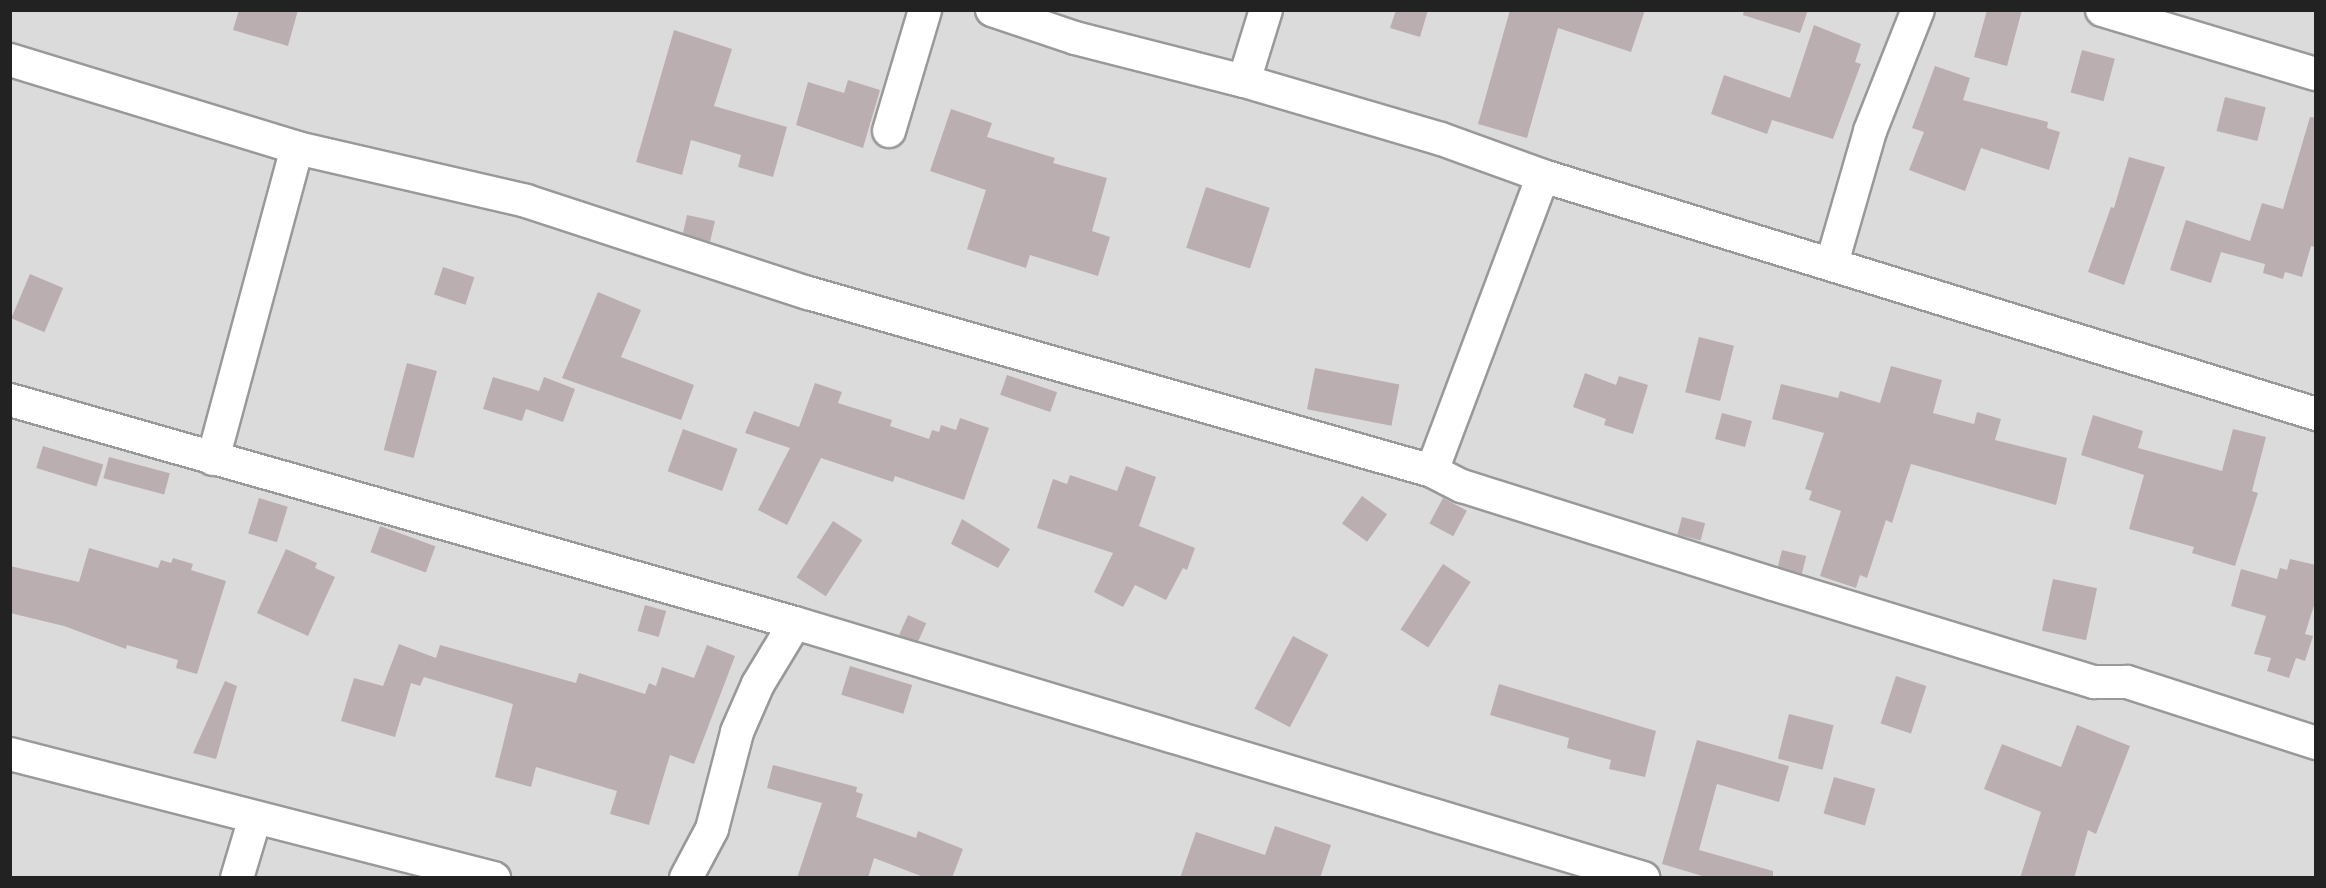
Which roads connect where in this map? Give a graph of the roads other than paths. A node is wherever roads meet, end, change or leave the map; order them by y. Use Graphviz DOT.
graph roads {
  1 [pos="925,10"];
  2 [pos="992,10"];
  3 [pos="1266,10"];
  4 [pos="1918,10"];
  5 [pos="2102,10"];
  6 [pos="10,60"];
  7 [pos="2316,74"];
  8 [pos="1244,81"];
  9 [pos="889,131"];
  10 [pos="297,148"];
  11 [pos="1543,176"];
  12 [pos="1832,263"];
  13 [pos="10,400"];
  14 [pos="2316,414"];
  15 [pos="213,459"];
  16 [pos="1432,471"];
  17 [pos="795,623"];
  18 [pos="2316,743"];
  19 [pos="10,754"];
  20 [pos="255,818"];
  21 [pos="1625,875"];
  22 [pos="237,878"];
  23 [pos="494,878"];
  24 [pos="686,878"];
  1 -- 9 [label="street"];
  2 -- 8 [label="street"];
  3 -- 8 [label="street"];
  4 -- 12 [label="street"];
  5 -- 7 [label="street"];
  6 -- 10 [label="street"];
  8 -- 11 [label="street"];
  10 -- 15 [label="street"];
  10 -- 16 [label="street"];
  11 -- 12 [label="street"];
  11 -- 16 [label="street"];
  12 -- 14 [label="street"];
  13 -- 15 [label="street"];
  15 -- 17 [label="street"];
  16 -- 18 [label="street"];
  17 -- 21 [label="street"];
  17 -- 24 [label="street"];
  19 -- 20 [label="street"];
  20 -- 22 [label="street"];
  20 -- 23 [label="street"];
}
